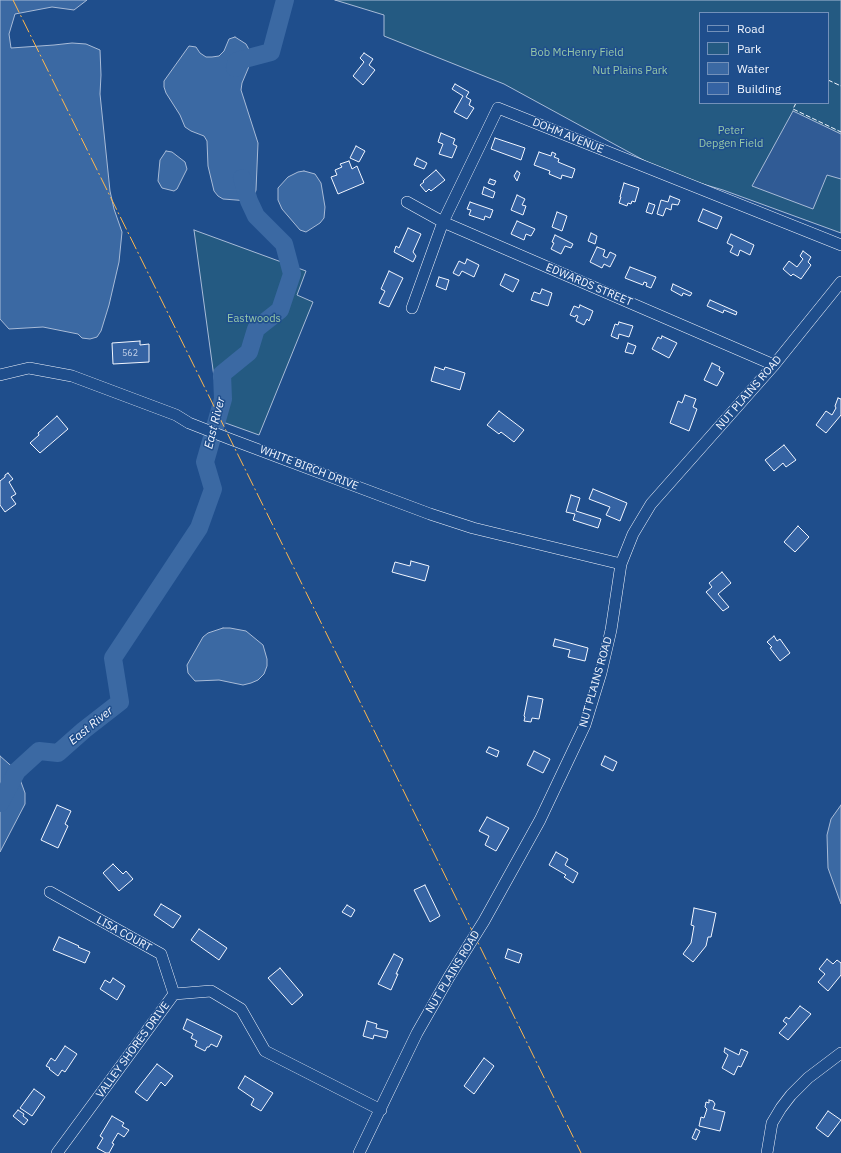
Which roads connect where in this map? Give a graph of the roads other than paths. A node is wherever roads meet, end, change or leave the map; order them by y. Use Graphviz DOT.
graph roads {
  1 [pos="407,202"];
  2 [pos="443,222"];
  3 [pos="841,245"];
  4 [pos="841,282"];
  5 [pos="412,308"];
  6 [pos="774,365"];
  7 [pos="0,375"];
  8 [pos="621,564"];
  9 [pos="50,892"];
  10 [pos="174,994"];
  11 [pos="841,1053"];
  12 [pos="381,1110"];
  13 [pos="57,1153"];
  14 [pos="359,1153"];
  15 [pos="767,1153"];
  1 -- 2 [label="street, EDWARDS STREET"];
  2 -- 3 [label="street, DOHM AVENUE"];
  2 -- 5 [label="street, DOHM AVENUE"];
  2 -- 6 [label="street, EDWARDS STREET"];
  4 -- 6 [label="street, NUT PLAINS ROAD"];
  6 -- 8 [label="street, NUT PLAINS ROAD"];
  7 -- 8 [label="street, WHITE BIRCH DRIVE"];
  8 -- 12 [label="street, NUT PLAINS ROAD"];
  9 -- 10 [label="street, LISA COURT"];
  10 -- 12 [label="street, VALLEY SHORES DRIVE"];
  10 -- 13 [label="street, VALLEY SHORES DRIVE"];
  11 -- 15 [label="street"];
  12 -- 14 [label="street, NUT PLAINS ROAD"];
}
